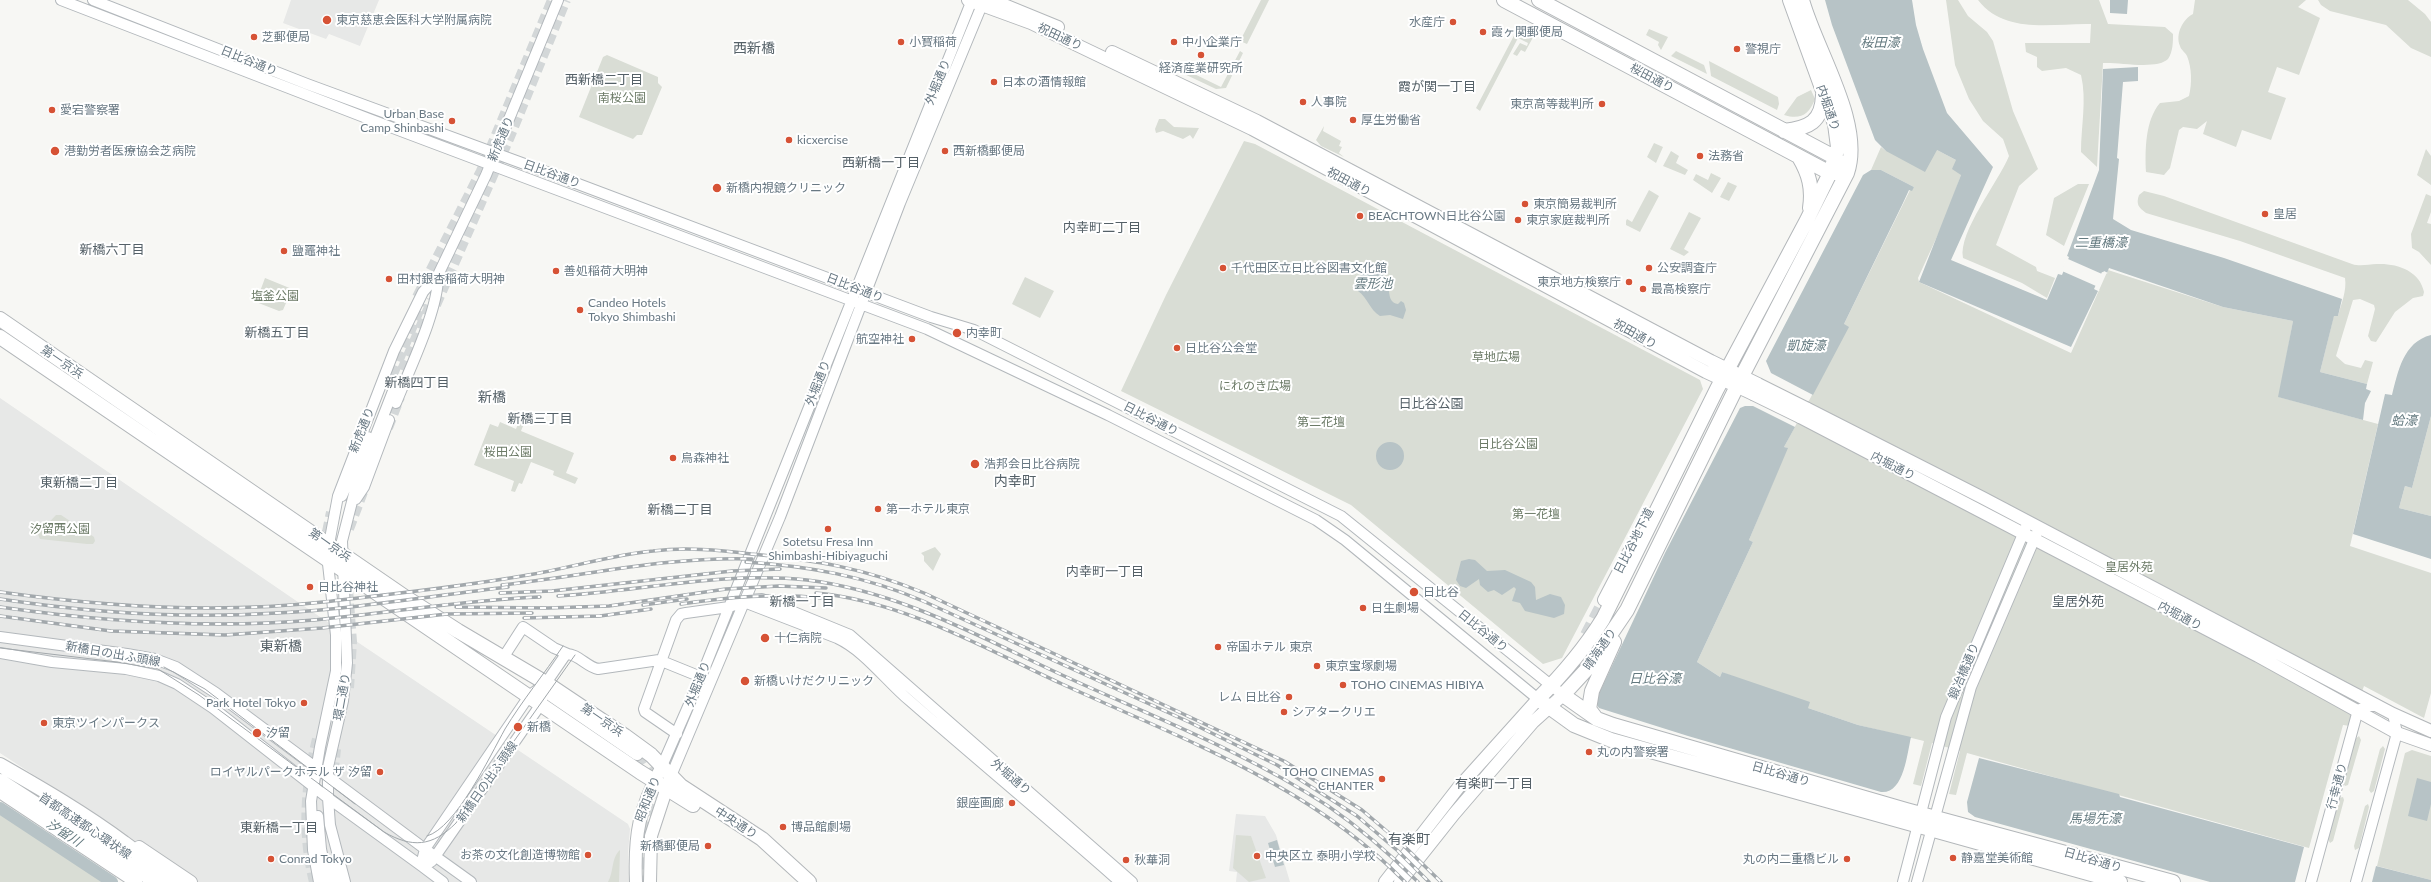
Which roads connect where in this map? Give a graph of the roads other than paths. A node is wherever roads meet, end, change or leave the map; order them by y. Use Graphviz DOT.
graph roads {
  1 [pos="61,0"];
  2 [pos="93,0"];
  3 [pos="558,0"];
  4 [pos="1504,0"];
  5 [pos="1539,0"];
  6 [pos="1790,0"];
  7 [pos="1802,0"];
  8 [pos="978,1"];
  9 [pos="1565,14"];
  10 [pos="1558,29"];
  11 [pos="1633,50"];
  12 [pos="1625,64"];
  13 [pos="1659,64"];
  14 [pos="1652,79"];
  15 [pos="1824,94"];
  16 [pos="1730,102"];
  17 [pos="1723,116"];
  18 [pos="1784,131"];
  19 [pos="495,154"];
  20 [pos="1799,157"];
  21 [pos="1836,158"];
  22 [pos="491,164"];
  23 [pos="1830,173"];
  24 [pos="1847,173"];
  25 [pos="1807,220"];
  26 [pos="438,275"];
  27 [pos="855,288"];
  28 [pos="866,292"];
  29 [pos="850,301"];
  30 [pos="861,305"];
  31 [pos="0,319"];
  32 [pos="0,337"];
  33 [pos="1725,375"];
  34 [pos="1740,381"];
  35 [pos="1803,413"];
  36 [pos="1670,487"];
  37 [pos="349,511"];
  38 [pos="331,526"];
  39 [pos="2032,533"];
  40 [pos="328,543"];
  41 [pos="342,553"];
  42 [pos="328,560"];
  43 [pos="343,571"];
  44 [pos="1604,600"];
  45 [pos="744,602"];
  46 [pos="729,607"];
  47 [pos="1627,610"];
  48 [pos="0,637"];
  49 [pos="0,653"];
  50 [pos="568,654"];
  51 [pos="503,658"];
  52 [pos="661,661"];
  53 [pos="701,677"];
  54 [pos="546,683"];
  55 [pos="1551,686"];
  56 [pos="529,696"];
  57 [pos="1563,696"];
  58 [pos="1544,703"];
  59 [pos="541,704"];
  60 [pos="2378,706"];
  61 [pos="2358,710"];
  62 [pos="2392,714"];
  63 [pos="1597,719"];
  64 [pos="2431,731"];
  65 [pos="2397,733"];
  66 [pos="677,734"];
  67 [pos="333,741"];
  68 [pos="321,742"];
  69 [pos="2431,745"];
  70 [pos="637,754"];
  71 [pos="0,758"];
  72 [pos="0,765"];
  73 [pos="316,767"];
  74 [pos="0,769"];
  75 [pos="666,771"];
  76 [pos="328,776"];
  77 [pos="0,781"];
  78 [pos="657,783"];
  79 [pos="0,785"];
  80 [pos="314,788"];
  81 [pos="0,792"];
  82 [pos="328,798"];
  83 [pos="1927,821"];
  84 [pos="330,825"];
  85 [pos="114,849"];
  86 [pos="425,849"];
  87 [pos="436,856"];
  88 [pos="422,866"];
  89 [pos="136,882"];
  90 [pos="153,882"];
  91 [pos="156,882"];
  92 [pos="170,882"];
  93 [pos="174,882"];
  94 [pos="191,882"];
  95 [pos="319,882"];
  96 [pos="328,882"];
  97 [pos="338,882"];
  98 [pos="345,882"];
  99 [pos="443,882"];
  100 [pos="471,882"];
  101 [pos="636,882"];
  102 [pos="650,882"];
  103 [pos="800,882"];
  104 [pos="809,882"];
  105 [pos="1120,882"];
  106 [pos="1132,882"];
  107 [pos="1385,882"];
  108 [pos="1400,882"];
  109 [pos="1903,882"];
  110 [pos="1917,882"];
  111 [pos="2120,882"];
  112 [pos="2173,882"];
  113 [pos="2311,882"];
  114 [pos="2356,882"];
  1 -- 22 [label="main road, 日比谷通り"];
  2 -- 19 [label="main road, 日比谷通り"];
  3 -- 19 [label="main road, 新虎通り"];
  4 -- 10 [label="highway, 桜田通り"];
  5 -- 9 [label="highway, 桜田通り"];
  6 -- 15 [label="highway, 内堀通り"];
  7 -- 24 [label="highway, 内堀通り"];
  8 -- 27 [label="main road, 外堀通り"];
  8 -- 28 [label="main road, 外堀通り"];
  8 -- 33 [label="main road, 祝田通り"];
  9 -- 10 [label="highway"];
  9 -- 11 [label="highway, 桜田通り"];
  10 -- 12 [label="highway, 桜田通り"];
  11 -- 12 [label="highway"];
  11 -- 13 [label="highway, 桜田通り"];
  12 -- 14 [label="highway, 桜田通り"];
  13 -- 14 [label="highway"];
  13 -- 16 [label="highway, 桜田通り"];
  14 -- 17 [label="highway, 桜田通り"];
  15 -- 18 [label="highway"];
  15 -- 21 [label="highway, 内堀通り"];
  16 -- 17 [label="highway"];
  16 -- 18 [label="highway, 桜田通り"];
  17 -- 20 [label="highway, 桜田通り"];
  18 -- 21 [label="highway, 桜田通り"];
  19 -- 22 [label="main road, 新虎通り"];
  19 -- 27 [label="main road, 日比谷通り"];
  20 -- 23 [label="highway, 桜田通り"];
  20 -- 25 [label="highway"];
  21 -- 23 [label="highway, 内堀通り"];
  21 -- 24 [label="highway"];
  22 -- 26 [label="main road, 新虎通り"];
  22 -- 29 [label="main road, 日比谷通り"];
  23 -- 24 [label="highway"];
  23 -- 25 [label="highway, 内堀通り"];
  24 -- 34 [label="highway, 内堀通り"];
  25 -- 33 [label="highway, 内堀通り"];
  26 -- 37 [label="main road, 新虎通り"];
  26 -- 38 [label="main road, 新虎通り"];
  27 -- 28 [label="main road, 日比谷通り"];
  27 -- 29 [label="main road, 外堀通り"];
  28 -- 30 [label="main road, 外堀通り"];
  28 -- 55 [label="main road, 日比谷通り"];
  29 -- 30 [label="main road, 日比谷通り"];
  29 -- 46 [label="main road, 外堀通り"];
  30 -- 45 [label="main road, 外堀通り"];
  30 -- 58 [label="main road, 日比谷通り"];
  31 -- 40 [label="highway, 第一京浜"];
  32 -- 42 [label="highway, 第一京浜"];
  33 -- 34 [label="main road, 祝田通り"];
  33 -- 36 [label="highway, 晴海通り"];
  34 -- 35 [label="main road, 内堀通り, bridge"];
  34 -- 47 [label="highway, 晴海通り"];
  35 -- 39 [label="main road, 内堀通り"];
  35 -- 39 [label="main road, 内堀通り"];
  36 -- 44 [label="main road, 日比谷地下道"];
  36 -- 55 [label="highway, 晴海通り"];
  37 -- 38 [label="main road"];
  37 -- 41 [label="main road, 環二通り"];
  38 -- 40 [label="main road, 環二通り"];
  39 -- 60 [label="main road, 内堀通り"];
  39 -- 61 [label="main road, 内堀通り"];
  39 -- 83 [label="main road, 鍛冶橋通り"];
  39 -- 83 [label="main road, 鍛冶橋通り"];
  40 -- 41 [label="highway, 第一京浜"];
  40 -- 42 [label="main road, 環二通り"];
  41 -- 43 [label="main road, 環二通り"];
  41 -- 51 [label="highway, 第一京浜"];
  42 -- 43 [label="highway, 第一京浜"];
  42 -- 68 [label="main road, 環二通り"];
  43 -- 56 [label="highway, 第一京浜"];
  43 -- 67 [label="main road, 環二通り"];
  45 -- 46 [label="main road"];
  45 -- 75 [label="main road, 外堀通り"];
  45 -- 105 [label="main road, 外堀通り"];
  45 -- 106 [label="main road, 外堀通り"];
  46 -- 52 [label="main road"];
  46 -- 53 [label="main road, 外堀通り"];
  47 -- 57 [label="highway, 晴海通り"];
  47 -- 63 [label="highway"];
  48 -- 73 [label="main road, 新橋日の出ふ頭線"];
  49 -- 80 [label="main road, 新橋日の出ふ頭線"];
  50 -- 51 [label="main road"];
  50 -- 52 [label="main road"];
  50 -- 54 [label="main road"];
  51 -- 54 [label="highway, 第一京浜"];
  52 -- 53 [label="main road"];
  52 -- 66 [label="main road"];
  53 -- 66 [label="main road, 外堀通り"];
  54 -- 56 [label="main road, 新橋日の出ふ頭線"];
  54 -- 59 [label="main road, 新橋日の出ふ頭線"];
  54 -- 70 [label="main road"];
  54 -- 75 [label="highway, 第一京浜"];
  55 -- 57 [label="main road, 日比谷通り"];
  55 -- 58 [label="highway, 晴海通り"];
  56 -- 59 [label="highway, 第一京浜"];
  56 -- 86 [label="main road, 新橋日の出ふ頭線"];
  57 -- 58 [label="main road, 晴海通り"];
  57 -- 63 [label="highway, 日比谷通り"];
  58 -- 83 [label="highway, 日比谷通り"];
  58 -- 107 [label="main road, 晴海通り"];
  58 -- 108 [label="main road, 晴海通り"];
  59 -- 78 [label="highway, 第一京浜"];
  59 -- 87 [label="main road, 新橋日の出ふ頭線"];
  60 -- 61 [label="main road"];
  60 -- 62 [label="main road, 内堀通り"];
  61 -- 65 [label="main road, 内堀通り"];
  61 -- 113 [label="main road, 行幸通り"];
  62 -- 64 [label="main road, 内堀通り"];
  62 -- 65 [label="main road"];
  63 -- 83 [label="highway, 日比谷通り"];
  65 -- 69 [label="main road, 内堀通り"];
  65 -- 114 [label="main road"];
  66 -- 75 [label="main road, 外堀通り"];
  67 -- 68 [label="main road"];
  67 -- 76 [label="main road, 環二通り"];
  68 -- 73 [label="main road, 環二通り"];
  71 -- 94 [label="main road"];
  72 -- 85 [label="highway"];
  73 -- 76 [label="main road, 新橋日の出ふ頭線"];
  73 -- 80 [label="main road, 環二通り"];
  74 -- 85 [label="highway, 首都高速都心環状線"];
  75 -- 78 [label="main road, 昭和通り"];
  75 -- 104 [label="highway, 中央通り"];
  76 -- 82 [label="main road, 環二通り"];
  76 -- 86 [label="main road, 新橋日の出ふ頭線"];
  77 -- 85 [label="highway, 首都高速都心環状線"];
  78 -- 101 [label="main road, 昭和通り"];
  78 -- 102 [label="main road, 昭和通り"];
  78 -- 103 [label="highway, 中央通り"];
  79 -- 85 [label="highway"];
  80 -- 82 [label="main road, 新橋日の出ふ頭線"];
  80 -- 95 [label="main road, 環二通り"];
  80 -- 96 [label="main road"];
  81 -- 89 [label="main road"];
  82 -- 84 [label="main road, 環二通り"];
  82 -- 88 [label="main road, 新橋日の出ふ頭線"];
  83 -- 109 [label="main road"];
  83 -- 110 [label="main road"];
  83 -- 111 [label="highway, 日比谷通り"];
  83 -- 112 [label="highway, 日比谷通り"];
  84 -- 97 [label="main road"];
  84 -- 98 [label="main road, 環二通り"];
  85 -- 90 [label="highway"];
  85 -- 91 [label="highway, 首都高速都心環状線"];
  85 -- 92 [label="highway, 首都高速都心環状線"];
  85 -- 93 [label="highway"];
  86 -- 87 [label="main road"];
  86 -- 88 [label="main road"];
  87 -- 88 [label="main road, 新橋日の出ふ頭線"];
  87 -- 100 [label="main road"];
  88 -- 99 [label="main road"];
}
